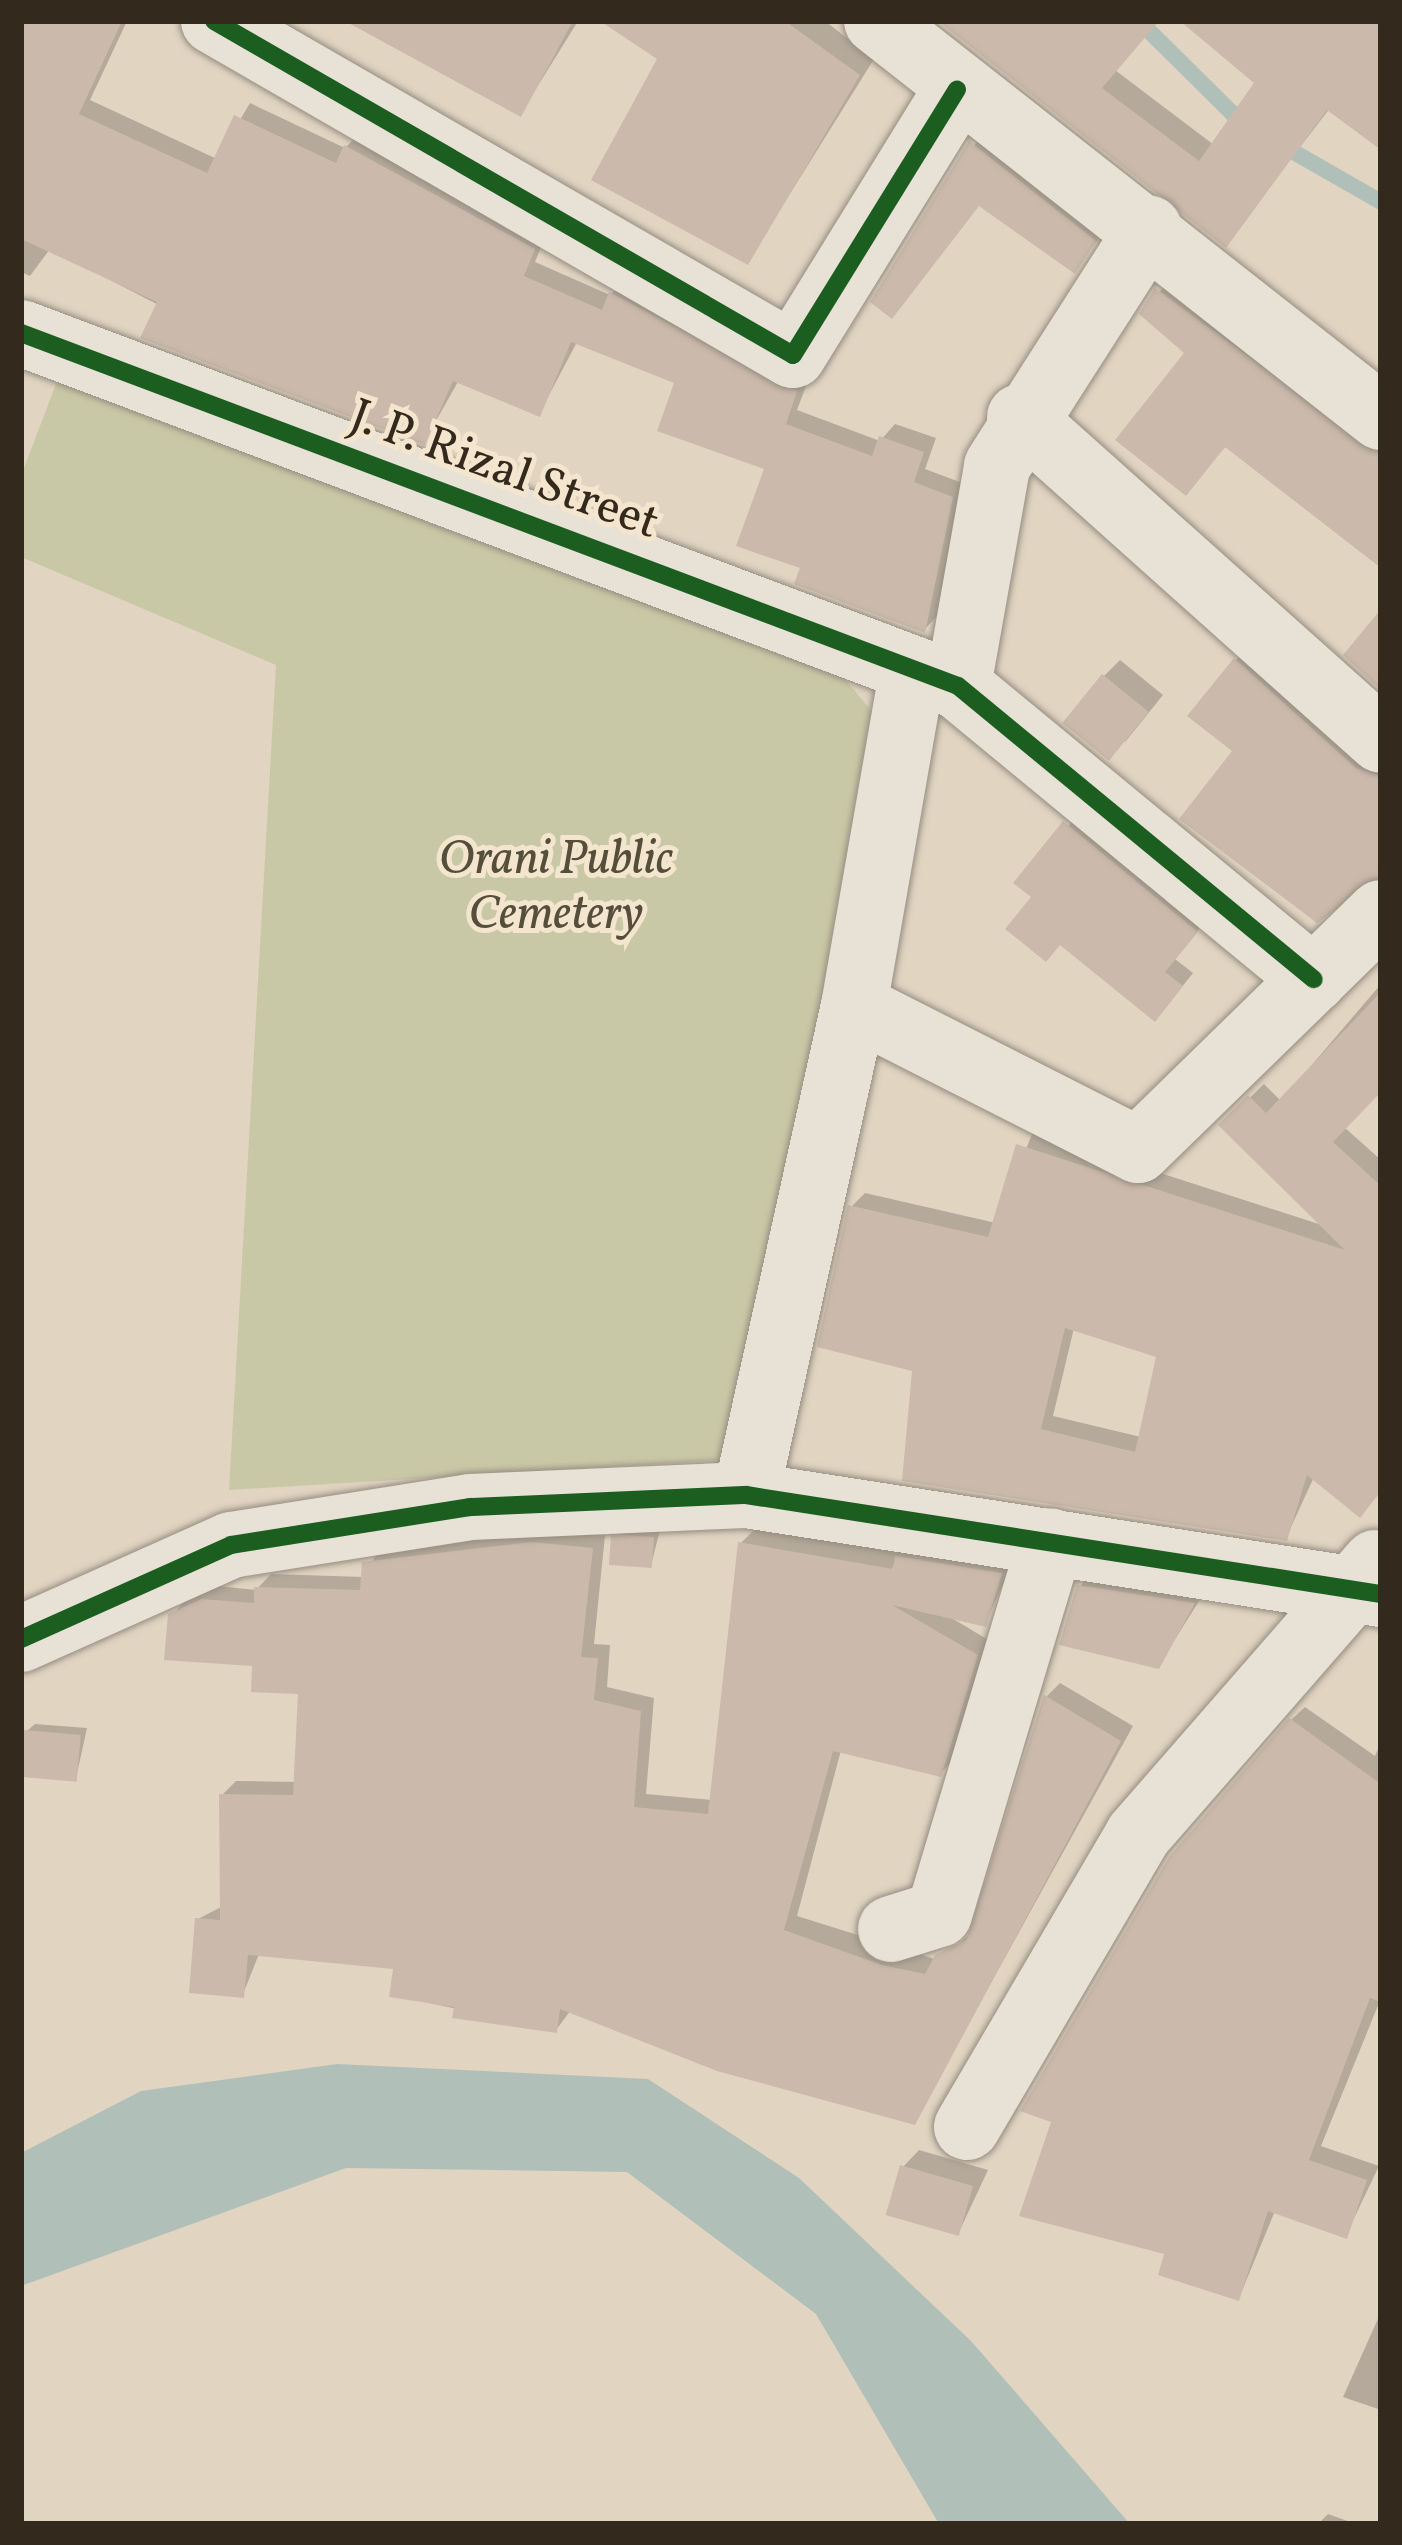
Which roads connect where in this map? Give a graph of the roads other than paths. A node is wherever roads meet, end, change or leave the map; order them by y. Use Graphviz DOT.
graph roads {
  1 [pos="214,21"];
  2 [pos="877,21"];
  3 [pos="957,89"];
  4 [pos="1149,228"];
  5 [pos="21,333"];
  6 [pos="1020,417"];
  7 [pos="1381,417"];
  8 [pos="936,677"];
  9 [pos="1381,740"];
  10 [pos="1381,913"];
  11 [pos="1314,979"];
  12 [pos="854,1006"];
  13 [pos="746,1495"];
  14 [pos="1051,1540"];
  15 [pos="1371,1580"];
  16 [pos="21,1639"];
  17 [pos="891,1928"];
  18 [pos="968,2127"];
  1 -- 3 [label="street"];
  2 -- 3 [label="street"];
  3 -- 4 [label="street"];
  4 -- 6 [label="street"];
  4 -- 7 [label="street"];
  5 -- 8 [label="street, J. P. Rizal Street"];
  6 -- 8 [label="street"];
  6 -- 9 [label="street"];
  8 -- 11 [label="street, J. P. Rizal Street"];
  8 -- 12 [label="street"];
  10 -- 11 [label="street"];
  11 -- 12 [label="street"];
  12 -- 13 [label="street"];
  13 -- 14 [label="street"];
  13 -- 16 [label="street"];
  14 -- 15 [label="street"];
  14 -- 17 [label="street"];
  15 -- 18 [label="street"];
}
